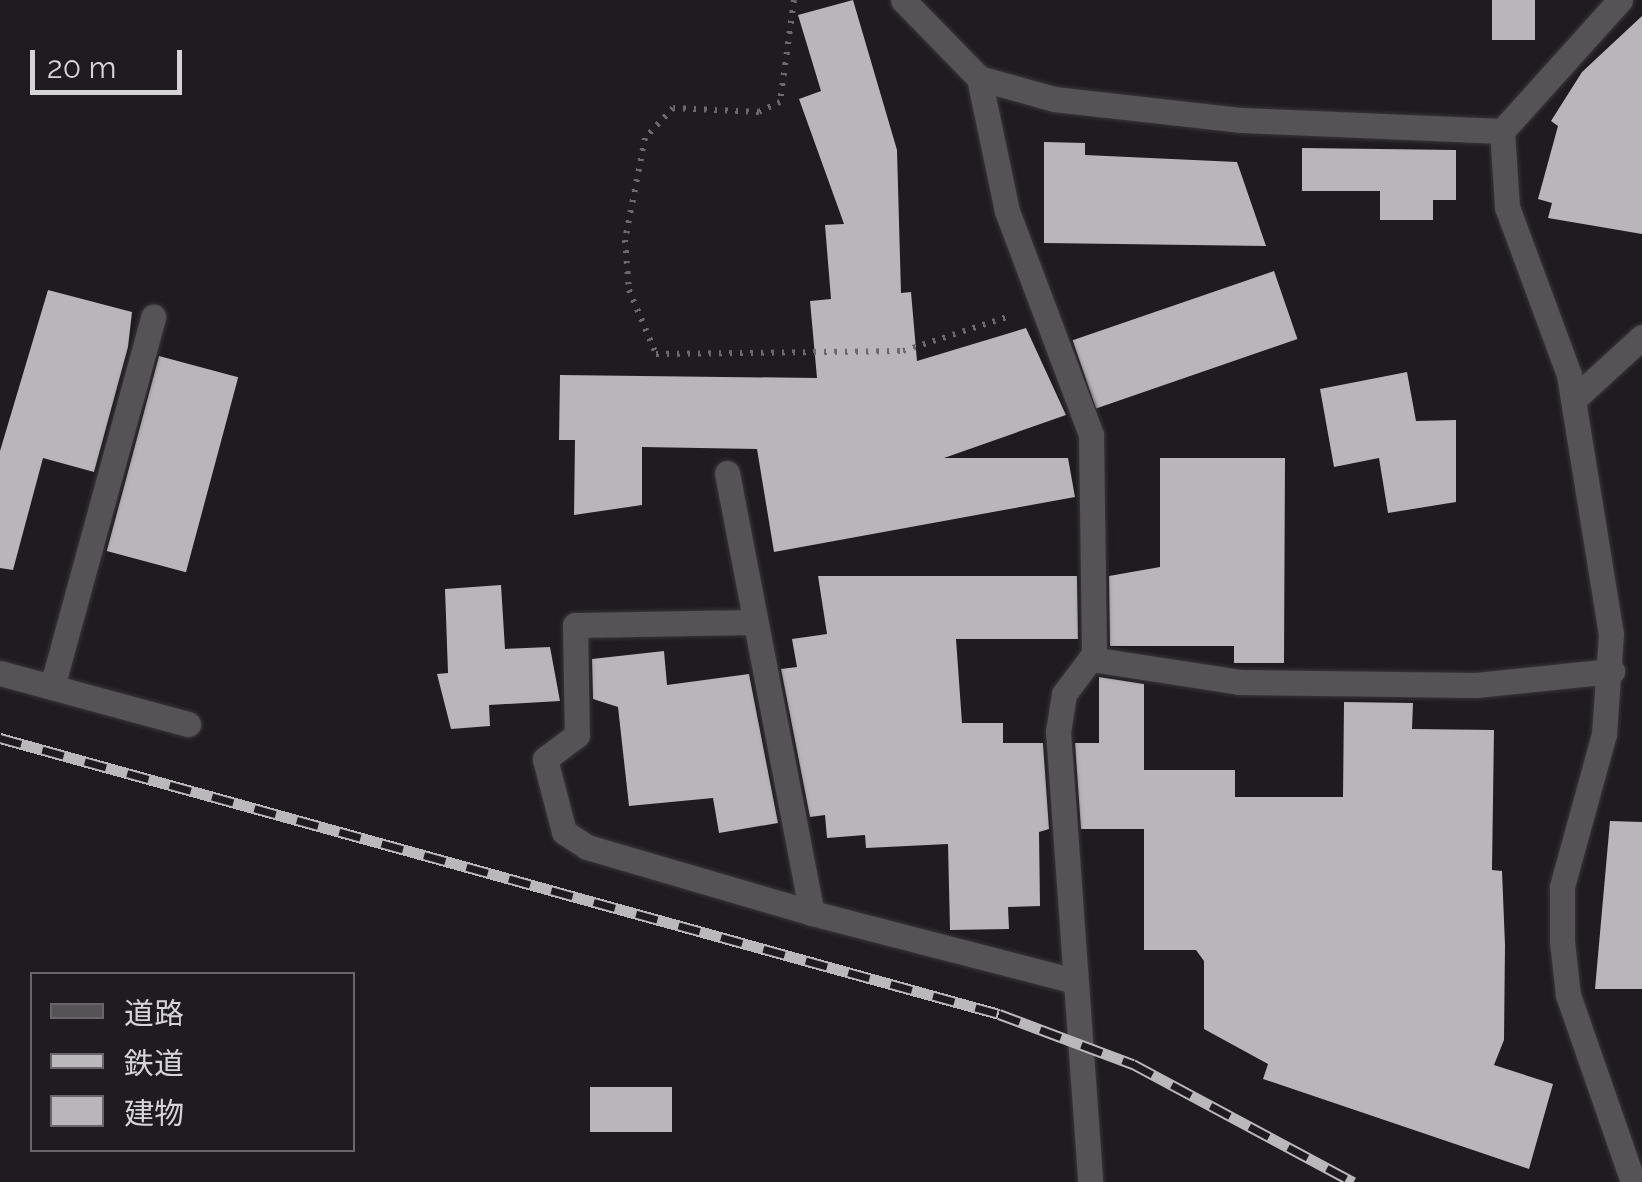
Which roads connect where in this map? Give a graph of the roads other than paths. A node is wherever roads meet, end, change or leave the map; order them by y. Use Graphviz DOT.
graph roads {
  1 [pos="903,0"];
  2 [pos="1620,0"];
  3 [pos="980,78"];
  4 [pos="1502,131"];
  5 [pos="152,317"];
  6 [pos="1642,337"];
  7 [pos="1574,399"];
  8 [pos="727,473"];
  9 [pos="755,622"];
  10 [pos="1090,659"];
  11 [pos="1612,671"];
  12 [pos="0,674"];
  13 [pos="52,687"];
  14 [pos="188,724"];
  15 [pos="812,913"];
  16 [pos="1071,980"];
  17 [pos="1090,1182"];
  18 [pos="1632,1182"];
  1 -- 3 [label="street"];
  2 -- 4 [label="street"];
  3 -- 4 [label="street"];
  3 -- 10 [label="street"];
  4 -- 7 [label="street"];
  5 -- 13 [label="street"];
  6 -- 7 [label="street"];
  7 -- 11 [label="street"];
  8 -- 9 [label="street"];
  9 -- 15 [label="street"];
  9 -- 15 [label="street"];
  10 -- 11 [label="street"];
  10 -- 16 [label="street"];
  11 -- 18 [label="street"];
  12 -- 13 [label="street"];
  13 -- 14 [label="street"];
  15 -- 16 [label="street"];
  16 -- 17 [label="street"];
}
